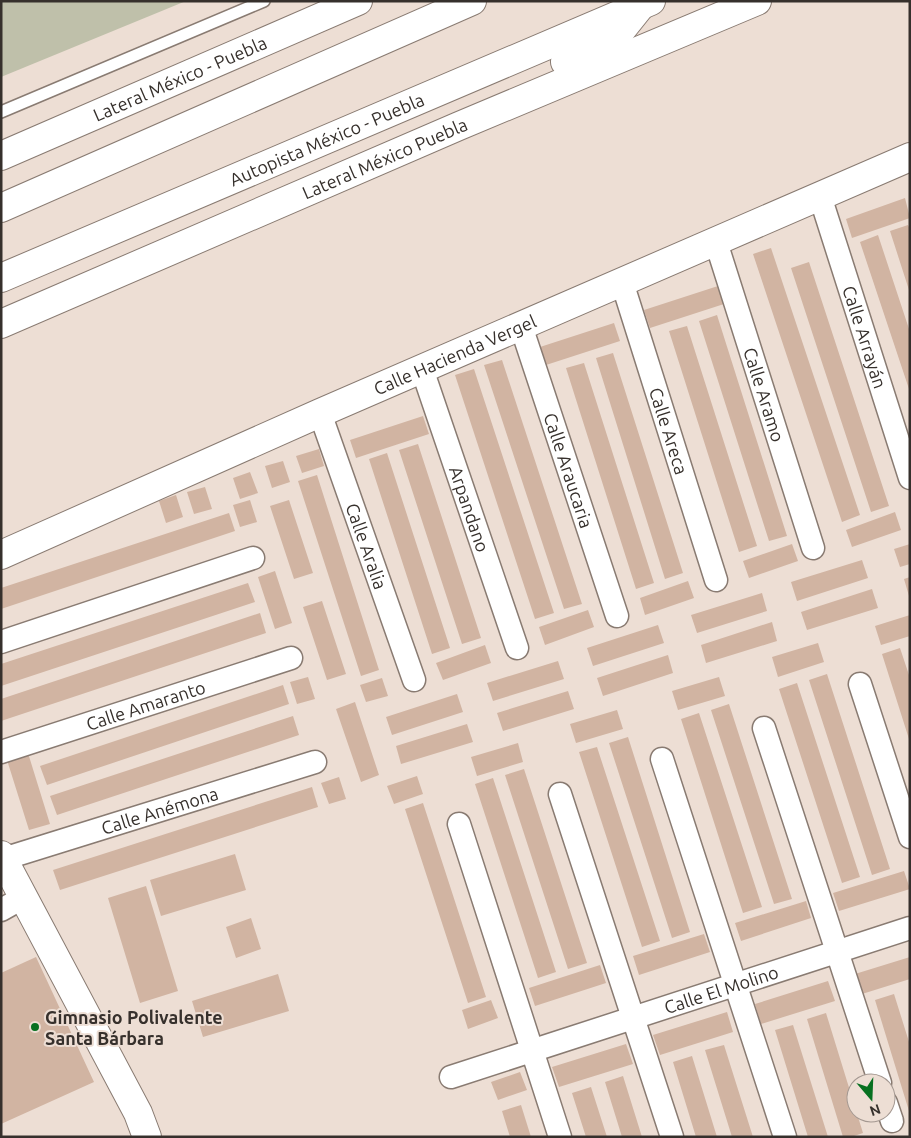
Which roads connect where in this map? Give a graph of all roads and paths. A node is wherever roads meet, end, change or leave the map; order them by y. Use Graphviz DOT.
graph roads {
  1 [pos="264,1"];
  2 [pos="358,1"];
  3 [pos="472,1"];
  4 [pos="756,1"];
  5 [pos="646,3"];
  6 [pos="1,112"];
  7 [pos="459,126"];
  8 [pos="1,156"];
  9 [pos="910,157"];
  10 [pos="820,196"];
  11 [pos="1,208"];
  12 [pos="716,242"];
  13 [pos="1,278"];
  14 [pos="622,282"];
  15 [pos="7,321"];
  16 [pos="521,326"];
  17 [pos="422,369"];
  18 [pos="320,413"];
  19 [pos="910,478"];
  20 [pos="812,548"];
  21 [pos="1,555"];
  22 [pos="253,558"];
  23 [pos="716,580"];
  24 [pos="618,616"];
  25 [pos="1,642"];
  26 [pos="517,648"];
  27 [pos="291,658"];
  28 [pos="414,680"];
  29 [pos="860,684"];
  30 [pos="764,728"];
  31 [pos="1,752"];
  32 [pos="662,759"];
  33 [pos="315,762"];
  34 [pos="560,794"];
  35 [pos="459,824"];
  36 [pos="910,837"];
  37 [pos="2,857"];
  38 [pos="13,904"];
  39 [pos="910,928"];
  40 [pos="837,951"];
  41 [pos="736,985"];
  42 [pos="634,1018"];
  43 [pos="532,1051"];
  44 [pos="877,1073"];
  45 [pos="450,1077"];
  46 [pos="147,1137"];
  47 [pos="560,1137"];
  48 [pos="672,1137"];
  49 [pos="785,1137"];
  1 -- 6 [label="lane"];
  2 -- 8 [label="main road, Lateral México - Puebla"];
  3 -- 11 [label="main road"];
  4 -- 7 [label="main road, Lateral México Puebla"];
  5 -- 7 [label="main road"];
  5 -- 13 [label="main road, Autopista México - Puebla"];
  7 -- 15 [label="main road, Lateral México Puebla"];
  9 -- 10 [label="main road, Calle Hacienda Vergel"];
  10 -- 12 [label="main road, Calle Hacienda Vergel"];
  10 -- 19 [label="street, Calle Arrayán"];
  12 -- 14 [label="main road, Calle Hacienda Vergel"];
  12 -- 20 [label="street, Calle Aramo"];
  14 -- 16 [label="main road, Calle Hacienda Vergel"];
  14 -- 23 [label="street, Calle Areca"];
  16 -- 17 [label="main road, Calle Hacienda Vergel"];
  16 -- 24 [label="street, Calle Araucaria"];
  17 -- 18 [label="main road, Calle Hacienda Vergel"];
  17 -- 26 [label="street, Arpandano"];
  18 -- 21 [label="main road, Calle Hacienda Vergel"];
  18 -- 28 [label="street, Calle Aralia"];
  22 -- 25 [label="street"];
  27 -- 31 [label="street, Calle Amaranto"];
  29 -- 36 [label="street"];
  30 -- 40 [label="street"];
  32 -- 41 [label="street"];
  33 -- 37 [label="street, Calle Anémona"];
  34 -- 42 [label="street"];
  35 -- 43 [label="street"];
  37 -- 38 [label="main road"];
  38 -- 46 [label="main road"];
  39 -- 40 [label="street, Calle El Molino"];
  40 -- 41 [label="street, Calle El Molino"];
  40 -- 44 [label="street"];
  41 -- 42 [label="street, Calle El Molino"];
  41 -- 49 [label="street"];
  42 -- 43 [label="street, Calle El Molino"];
  42 -- 48 [label="street"];
  43 -- 45 [label="street, Calle El Molino"];
  43 -- 47 [label="street"];
}
